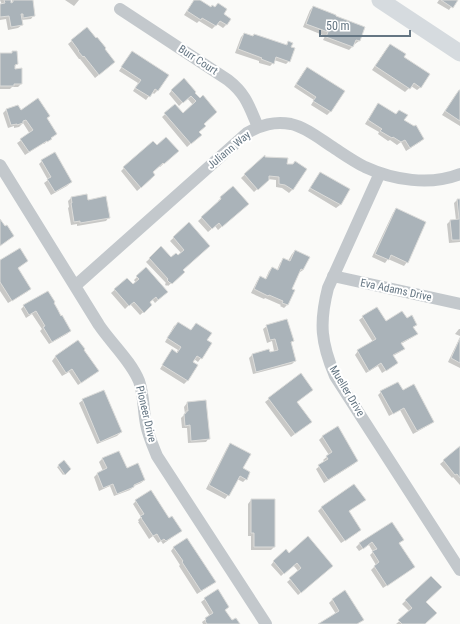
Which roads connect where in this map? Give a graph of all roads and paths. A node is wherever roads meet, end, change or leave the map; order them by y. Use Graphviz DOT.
graph roads {
  1 [pos="380,0"];
  2 [pos="120,9"];
  3 [pos="460,52"];
  4 [pos="258,127"];
  5 [pos="0,165"];
  6 [pos="380,173"];
  7 [pos="460,174"];
  8 [pos="333,276"];
  9 [pos="75,286"];
  10 [pos="460,304"];
  11 [pos="460,570"];
  12 [pos="266,624"];
  1 -- 3 [label="street"];
  2 -- 4 [label="street, Burr Court"];
  4 -- 6 [label="street, Juliann Way"];
  4 -- 9 [label="street, Juliann Way"];
  5 -- 9 [label="street, Pioneer Drive"];
  6 -- 7 [label="street, Juliann Way"];
  6 -- 8 [label="street, Mueller Drive"];
  8 -- 10 [label="street, Eva Adams Drive"];
  8 -- 11 [label="street, Mueller Drive"];
  9 -- 12 [label="street, Pioneer Drive"];
}
